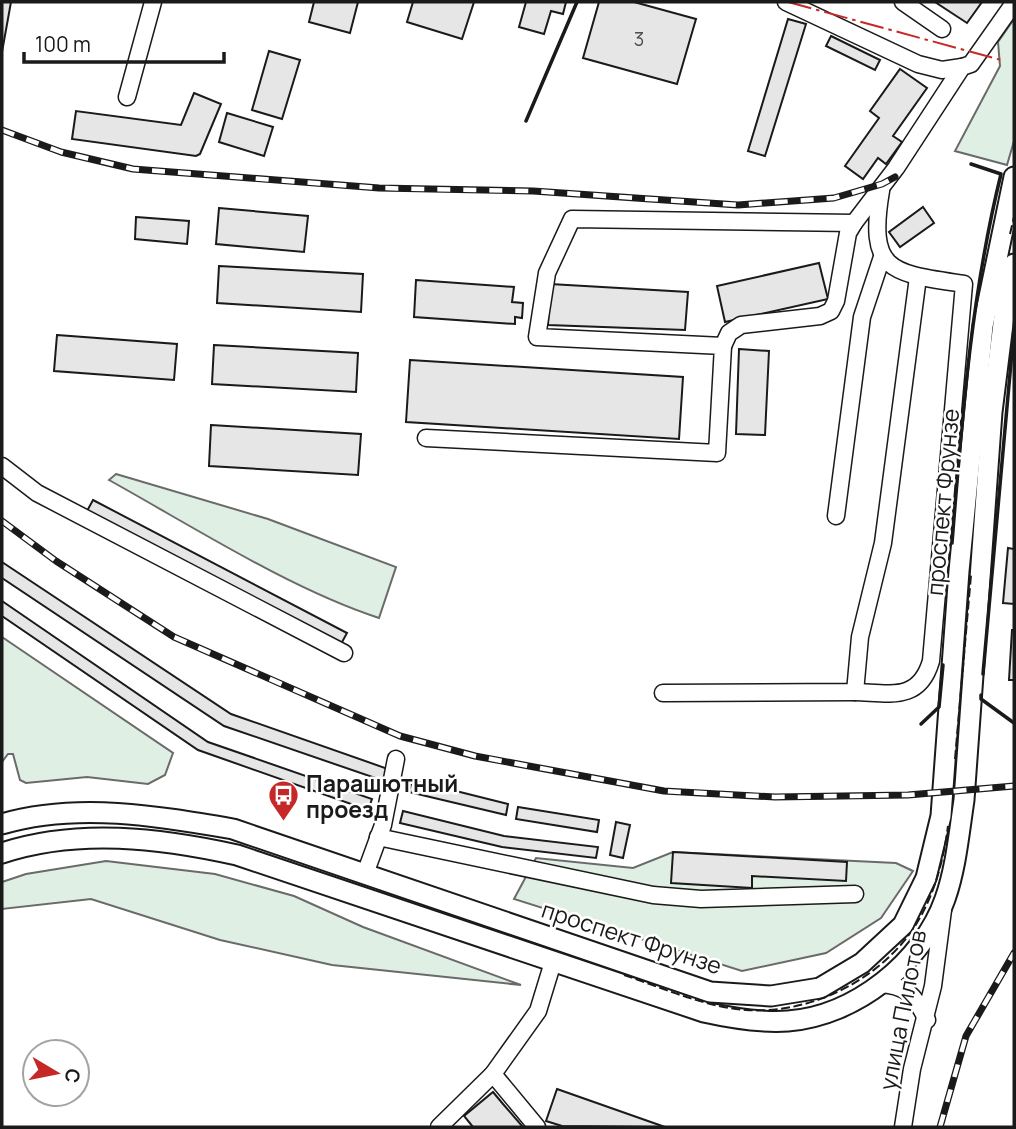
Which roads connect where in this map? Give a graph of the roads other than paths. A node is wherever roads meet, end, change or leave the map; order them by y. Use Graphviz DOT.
graph roads {
  1 [pos="153,2"];
  2 [pos="786,2"];
  3 [pos="903,2"];
  4 [pos="1014,3"];
  5 [pos="942,29"];
  6 [pos="962,67"];
  7 [pos="127,97"];
  8 [pos="1014,177"];
  9 [pos="882,186"];
  10 [pos="854,223"];
  11 [pos="882,257"];
  12 [pos="1014,264"];
  13 [pos="918,277"];
  14 [pos="723,346"];
  15 [pos="426,438"];
  16 [pos="2,466"];
  17 [pos="836,516"];
  18 [pos="345,653"];
  19 [pos="855,692"];
  20 [pos="663,693"];
  21 [pos="396,759"];
  22 [pos="2,824"];
  23 [pos="378,837"];
  24 [pos="2,853"];
  25 [pos="365,874"];
  26 [pos="855,894"];
  27 [pos="945,901"];
  28 [pos="553,962"];
  29 [pos="879,984"];
  30 [pos="927,1020"];
  31 [pos="493,1074"];
  32 [pos="449,1124"];
  33 [pos="537,1127"];
  34 [pos="904,1127"];
  1 -- 7 [label="street"];
  2 -- 6 [label="street"];
  3 -- 5 [label="street"];
  4 -- 6 [label="street"];
  6 -- 9 [label="street"];
  8 -- 25 [label="main road, проспект Фрунзе"];
  9 -- 10 [label="street"];
  9 -- 11 [label="street"];
  10 -- 14 [label="street"];
  10 -- 14 [label="street"];
  11 -- 13 [label="street"];
  11 -- 17 [label="street"];
  12 -- 27 [label="main road, проспект Фрунзе"];
  13 -- 19 [label="street"];
  13 -- 19 [label="street"];
  14 -- 15 [label="street"];
  16 -- 18 [label="street"];
  19 -- 20 [label="street"];
  21 -- 23 [label="street"];
  22 -- 25 [label="main road, проспект Фрунзе"];
  23 -- 25 [label="street"];
  23 -- 26 [label="street"];
  24 -- 28 [label="main road, проспект Фрунзе"];
  27 -- 29 [label="main road, проспект Фрунзе"];
  27 -- 30 [label="street, улица Пилотов"];
  28 -- 29 [label="main road, проспект Фрунзе"];
  28 -- 31 [label="street"];
  29 -- 30 [label="street"];
  30 -- 34 [label="street, улица Пилотов"];
  31 -- 32 [label="street"];
  31 -- 33 [label="street"];
}
